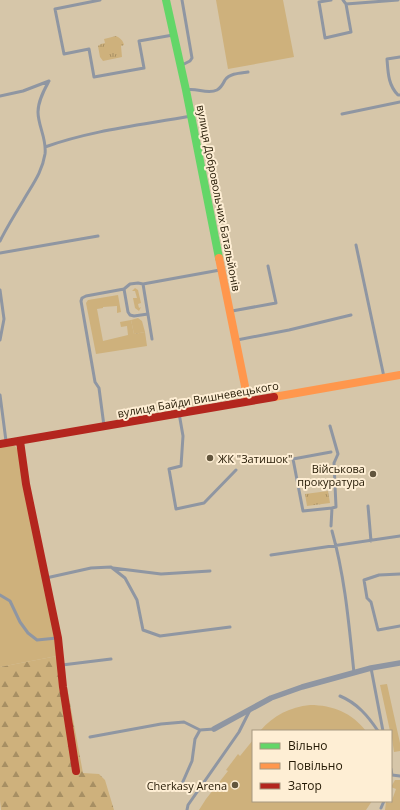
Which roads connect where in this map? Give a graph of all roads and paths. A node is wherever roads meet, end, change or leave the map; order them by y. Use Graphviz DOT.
graph roads {
  1 [pos="100,0"];
  2 [pos="166,0"];
  3 [pos="182,0"];
  4 [pos="331,0"];
  5 [pos="344,0"];
  6 [pos="398,0"];
  7 [pos="346,4"];
  8 [pos="174,35"];
  9 [pos="400,57"];
  10 [pos="180,66"];
  11 [pos="248,72"];
  12 [pos="186,90"];
  13 [pos="400,95"];
  14 [pos="0,96"];
  15 [pos="400,102"];
  16 [pos="342,114"];
  17 [pos="191,116"];
  18 [pos="45,147"];
  19 [pos="98,236"];
  20 [pos="0,241"];
  21 [pos="356,245"];
  22 [pos="0,253"];
  23 [pos="268,266"];
  24 [pos="222,270"];
  25 [pos="143,284"];
  26 [pos="124,289"];
  27 [pos="0,290"];
  28 [pos="230,312"];
  29 [pos="148,314"];
  30 [pos="351,315"];
  31 [pos="0,340"];
  32 [pos="152,340"];
  33 [pos="236,340"];
  34 [pos="400,375"];
  35 [pos="384,377"];
  36 [pos="0,395"];
  37 [pos="248,401"];
  38 [pos="179,413"];
  39 [pos="104,426"];
  40 [pos="330,426"];
  41 [pos="20,441"];
  42 [pos="3,444"];
  43 [pos="331,452"];
  44 [pos="236,470"];
  45 [pos="368,506"];
  46 [pos="332,508"];
  47 [pos="331,526"];
  48 [pos="332,531"];
  49 [pos="400,536"];
  50 [pos="371,541"];
  51 [pos="336,546"];
  52 [pos="271,555"];
  53 [pos="111,567"];
  54 [pos="210,571"];
  55 [pos="400,574"];
  56 [pos="46,578"];
  57 [pos="0,595"];
  58 [pos="400,626"];
  59 [pos="230,627"];
  60 [pos="58,638"];
  61 [pos="111,659"];
  62 [pos="400,663"];
  63 [pos="60,665"];
  64 [pos="371,668"];
  65 [pos="354,673"];
  66 [pos="340,696"];
  67 [pos="250,710"];
  68 [pos="214,729"];
  69 [pos="200,730"];
  70 [pos="377,730"];
  71 [pos="383,730"];
  72 [pos="90,736"];
  73 [pos="76,771"];
  74 [pos="392,775"];
  75 [pos="400,776"];
  76 [pos="181,786"];
  77 [pos="384,802"];
  78 [pos="381,808"];
  79 [pos="187,810"];
  1 -- 8 [label="lane"];
  2 -- 8 [label="street, вулиця Добровольчих Батальйонів"];
  3 -- 10 [label="lane"];
  4 -- 7 [label="lane"];
  5 -- 7 [label="lane"];
  6 -- 7 [label="lane"];
  8 -- 10 [label="street, вулиця Добровольчих Батальйонів"];
  9 -- 13 [label="lane"];
  10 -- 12 [label="street, вулиця Добровольчих Батальйонів"];
  11 -- 12 [label="lane"];
  12 -- 17 [label="street, вулиця Добровольчих Батальйонів"];
  14 -- 18 [label="lane"];
  15 -- 16 [label="lane"];
  17 -- 18 [label="lane"];
  17 -- 24 [label="street, вулиця Добровольчих Батальйонів"];
  18 -- 20 [label="lane"];
  19 -- 22 [label="lane"];
  21 -- 35 [label="lane"];
  23 -- 28 [label="lane"];
  24 -- 25 [label="lane"];
  24 -- 28 [label="street, вулиця Добровольчих Батальйонів"];
  25 -- 26 [label="lane"];
  25 -- 29 [label="lane"];
  26 -- 29 [label="lane"];
  26 -- 39 [label="lane"];
  27 -- 31 [label="lane"];
  28 -- 33 [label="street, вулиця Добровольчих Батальйонів"];
  29 -- 32 [label="lane"];
  30 -- 33 [label="lane"];
  33 -- 37 [label="street, вулиця Добровольчих Батальйонів"];
  34 -- 35 [label="street, вулиця Байди Вишневецького"];
  35 -- 37 [label="street, вулиця Байди Вишневецького"];
  36 -- 42 [label="lane"];
  37 -- 38 [label="street, вулиця Байди Вишневецького"];
  38 -- 39 [label="street, вулиця Байди Вишневецького"];
  38 -- 44 [label="lane"];
  39 -- 41 [label="street, вулиця Байди Вишневецького"];
  40 -- 46 [label="lane"];
  41 -- 42 [label="street, вулиця Байди Вишневецького"];
  41 -- 56 [label="street"];
  43 -- 46 [label="lane"];
  45 -- 50 [label="lane"];
  46 -- 47 [label="lane"];
  48 -- 51 [label="lane"];
  49 -- 50 [label="lane"];
  50 -- 51 [label="lane"];
  51 -- 52 [label="lane"];
  51 -- 65 [label="lane"];
  53 -- 54 [label="lane"];
  53 -- 56 [label="lane"];
  53 -- 59 [label="lane"];
  55 -- 58 [label="lane"];
  56 -- 60 [label="street"];
  57 -- 60 [label="lane"];
  60 -- 63 [label="street"];
  61 -- 63 [label="lane"];
  62 -- 64 [label="street"];
  63 -- 73 [label="street"];
  64 -- 65 [label="street"];
  64 -- 71 [label="lane"];
  65 -- 67 [label="street"];
  66 -- 70 [label="lane"];
  67 -- 68 [label="street"];
  67 -- 79 [label="lane"];
  68 -- 69 [label="lane"];
  69 -- 72 [label="lane"];
  69 -- 76 [label="lane"];
  74 -- 75 [label="lane"];
  77 -- 78 [label="lane"];
}
